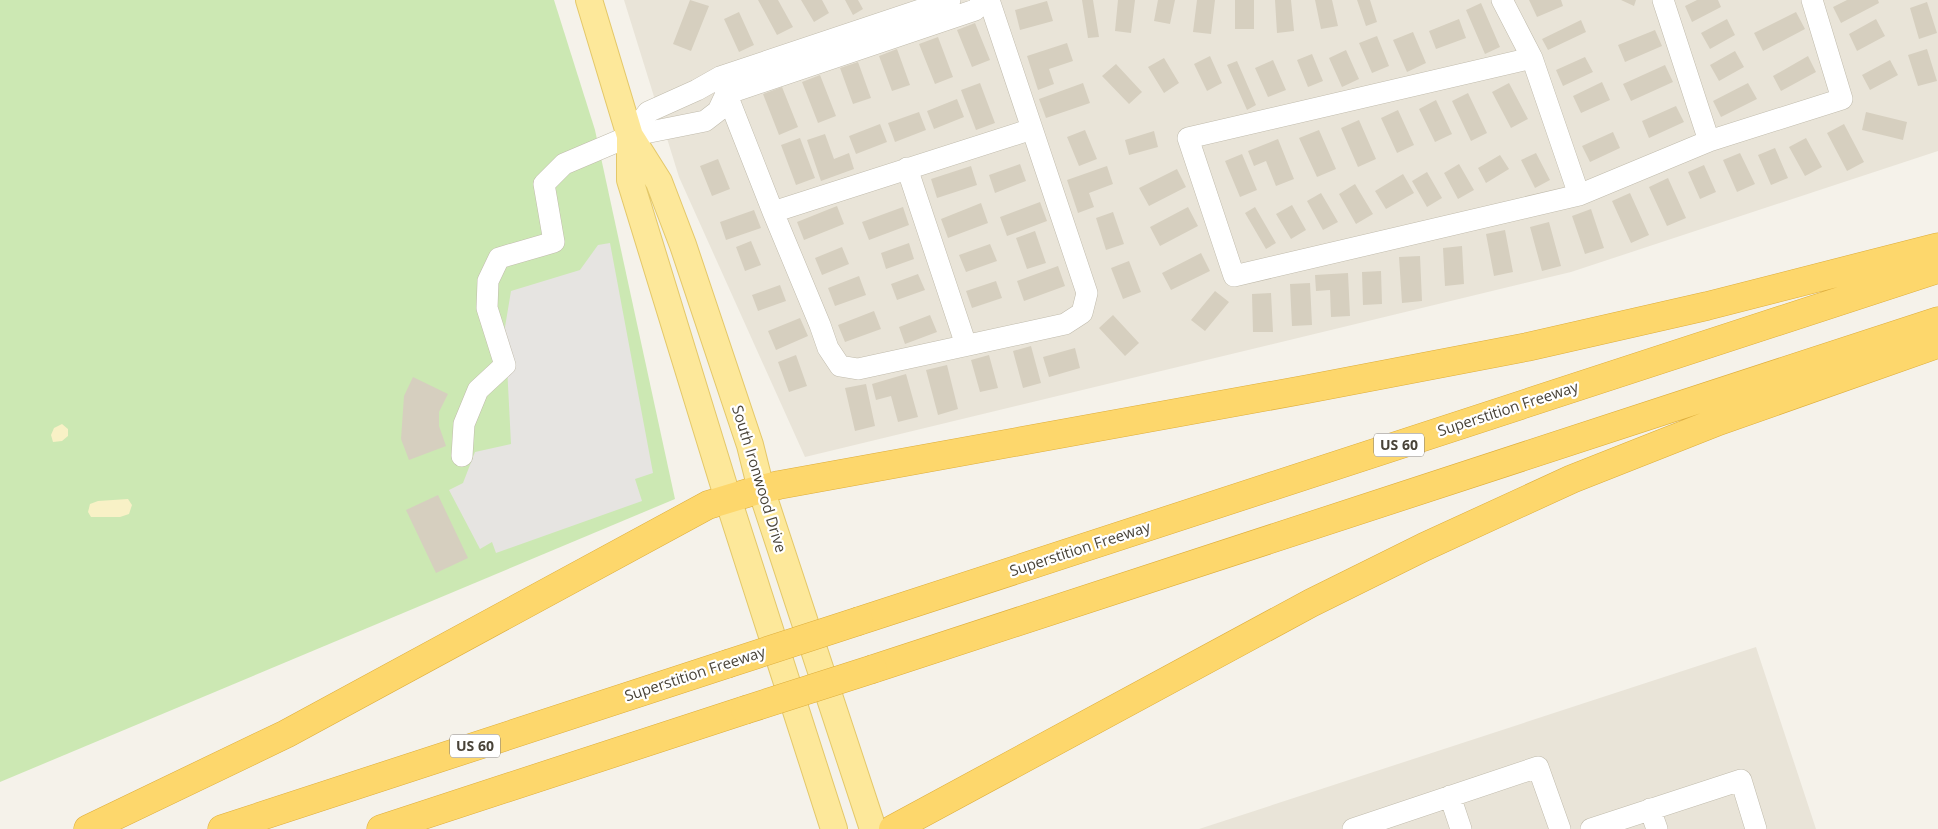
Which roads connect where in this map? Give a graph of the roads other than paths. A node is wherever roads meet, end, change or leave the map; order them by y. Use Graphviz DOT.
graph roads {
  1 [pos="588,0"];
  2 [pos="950,0"];
  3 [pos="985,0"];
  4 [pos="989,0"];
  5 [pos="1502,0"];
  6 [pos="1663,0"];
  7 [pos="1812,0"];
  8 [pos="1532,58"];
  9 [pos="723,86"];
  10 [pos="688,94"];
  11 [pos="699,123"];
  12 [pos="1032,129"];
  13 [pos="630,136"];
  14 [pos="1709,141"];
  15 [pos="907,168"];
  16 [pos="1578,195"];
  17 [pos="773,212"];
  18 [pos="1938,247"];
  19 [pos="1938,269"];
  20 [pos="1938,321"];
  21 [pos="1938,344"];
  22 [pos="966,345"];
  23 [pos="462,456"];
  24 [pos="761,489"];
  25 [pos="728,499"];
  26 [pos="1450,796"];
  27 [pos="1650,809"];
  28 [pos="88,829"];
  29 [pos="222,829"];
  30 [pos="381,829"];
  31 [pos="834,829"];
  32 [pos="873,829"];
  33 [pos="893,829"];
  34 [pos="1353,829"];
  35 [pos="1461,829"];
  36 [pos="1560,829"];
  37 [pos="1591,829"];
  38 [pos="1657,829"];
  39 [pos="1756,829"];
  1 -- 13 [label="main road, South Ironwood Drive"];
  2 -- 9 [label="lane"];
  3 -- 9 [label="lane"];
  4 -- 12 [label="lane"];
  5 -- 8 [label="lane"];
  6 -- 14 [label="lane"];
  7 -- 14 [label="lane"];
  8 -- 16 [label="lane"];
  8 -- 16 [label="lane"];
  9 -- 10 [label="lane"];
  9 -- 11 [label="lane"];
  9 -- 17 [label="lane"];
  10 -- 11 [label="lane"];
  10 -- 13 [label="lane"];
  11 -- 13 [label="lane"];
  12 -- 15 [label="lane"];
  12 -- 22 [label="lane"];
  13 -- 23 [label="lane"];
  13 -- 24 [label="main road, South Ironwood Drive"];
  13 -- 25 [label="main road, South Ironwood Drive"];
  14 -- 16 [label="lane"];
  15 -- 17 [label="lane"];
  15 -- 22 [label="lane"];
  17 -- 22 [label="lane"];
  18 -- 24 [label="highway"];
  19 -- 29 [label="highway, Superstition Freeway / US 60, bridge"];
  20 -- 30 [label="highway, bridge"];
  21 -- 33 [label="highway"];
  24 -- 25 [label="highway"];
  24 -- 32 [label="main road, South Ironwood Drive"];
  25 -- 28 [label="highway"];
  25 -- 31 [label="main road, South Ironwood Drive"];
  26 -- 34 [label="lane"];
  26 -- 35 [label="lane"];
  26 -- 36 [label="lane"];
  27 -- 37 [label="lane"];
  27 -- 38 [label="lane"];
  27 -- 39 [label="lane"];
}
